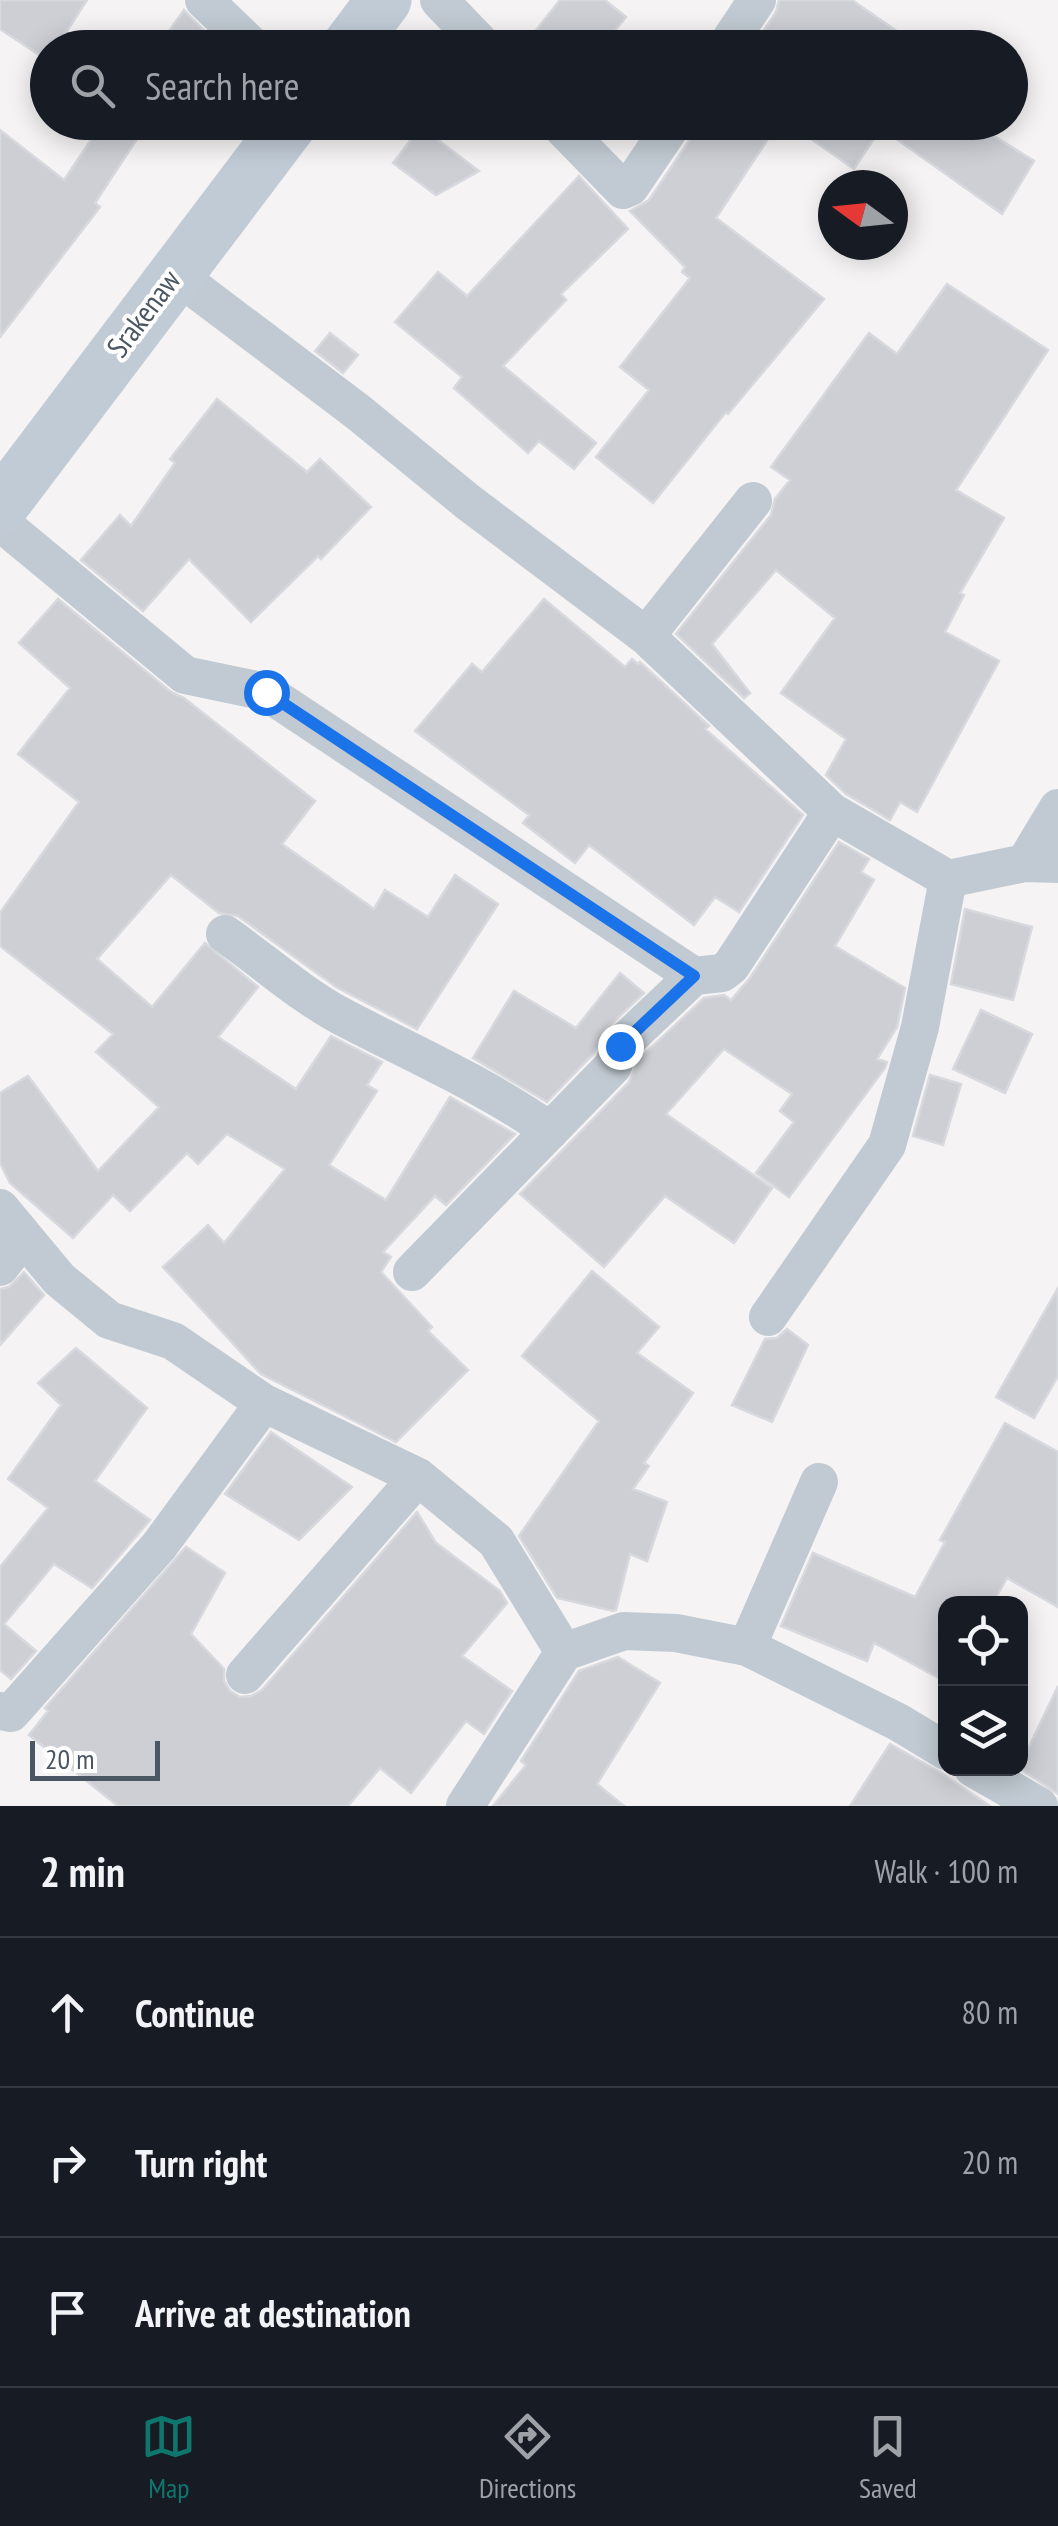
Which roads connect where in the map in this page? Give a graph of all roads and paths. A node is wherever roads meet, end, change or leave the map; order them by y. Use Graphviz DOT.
graph roads {
  1 [pos="204,0"];
  2 [pos="384,0"];
  3 [pos="439,0"];
  4 [pos="757,0"];
  5 [pos="235,30"];
  6 [pos="362,30"];
  7 [pos="468,30"];
  8 [pos="737,30"];
  9 [pos="276,140"];
  10 [pos="574,140"];
  11 [pos="662,140"];
  12 [pos="174,273"];
  13 [pos="753,501"];
  14 [pos="0,507"];
  15 [pos="0,522"];
  16 [pos="646,636"];
  17 [pos="1058,808"];
  18 [pos="832,812"];
  19 [pos="1042,863"];
  20 [pos="948,879"];
  21 [pos="225,934"];
  22 [pos="694,976"];
  23 [pos="550,1132"];
  24 [pos="0,1208"];
  25 [pos="11,1253"];
  26 [pos="412,1272"];
  27 [pos="768,1317"];
  28 [pos="264,1403"];
  29 [pos="418,1477"];
  30 [pos="820,1482"];
  31 [pos="747,1647"];
  32 [pos="564,1652"];
  33 [pos="245,1675"];
  34 [pos="0,1711"];
  35 [pos="938,1746"];
  36 [pos="988,1776"];
  37 [pos="465,1806"];
  38 [pos="1039,1806"];
  1 -- 5 [label="street"];
  2 -- 6 [label="main road"];
  3 -- 7 [label="street"];
  4 -- 8 [label="street"];
  9 -- 12 [label="main road, Srakenaw"];
  10 -- 11 [label="street"];
  12 -- 14 [label="main road, Srakenaw"];
  12 -- 16 [label="street"];
  13 -- 16 [label="street"];
  15 -- 22 [label="street"];
  16 -- 18 [label="street"];
  17 -- 19 [label="street"];
  18 -- 20 [label="street"];
  18 -- 22 [label="street"];
  19 -- 20 [label="street"];
  20 -- 27 [label="street"];
  21 -- 23 [label="street"];
  22 -- 23 [label="street"];
  23 -- 26 [label="street"];
  24 -- 25 [label="street"];
  25 -- 28 [label="street"];
  28 -- 29 [label="street"];
  28 -- 34 [label="street"];
  29 -- 32 [label="street"];
  29 -- 33 [label="street"];
  30 -- 31 [label="street"];
  31 -- 32 [label="street"];
  31 -- 35 [label="street"];
  32 -- 37 [label="street"];
  36 -- 38 [label="street"];
}
